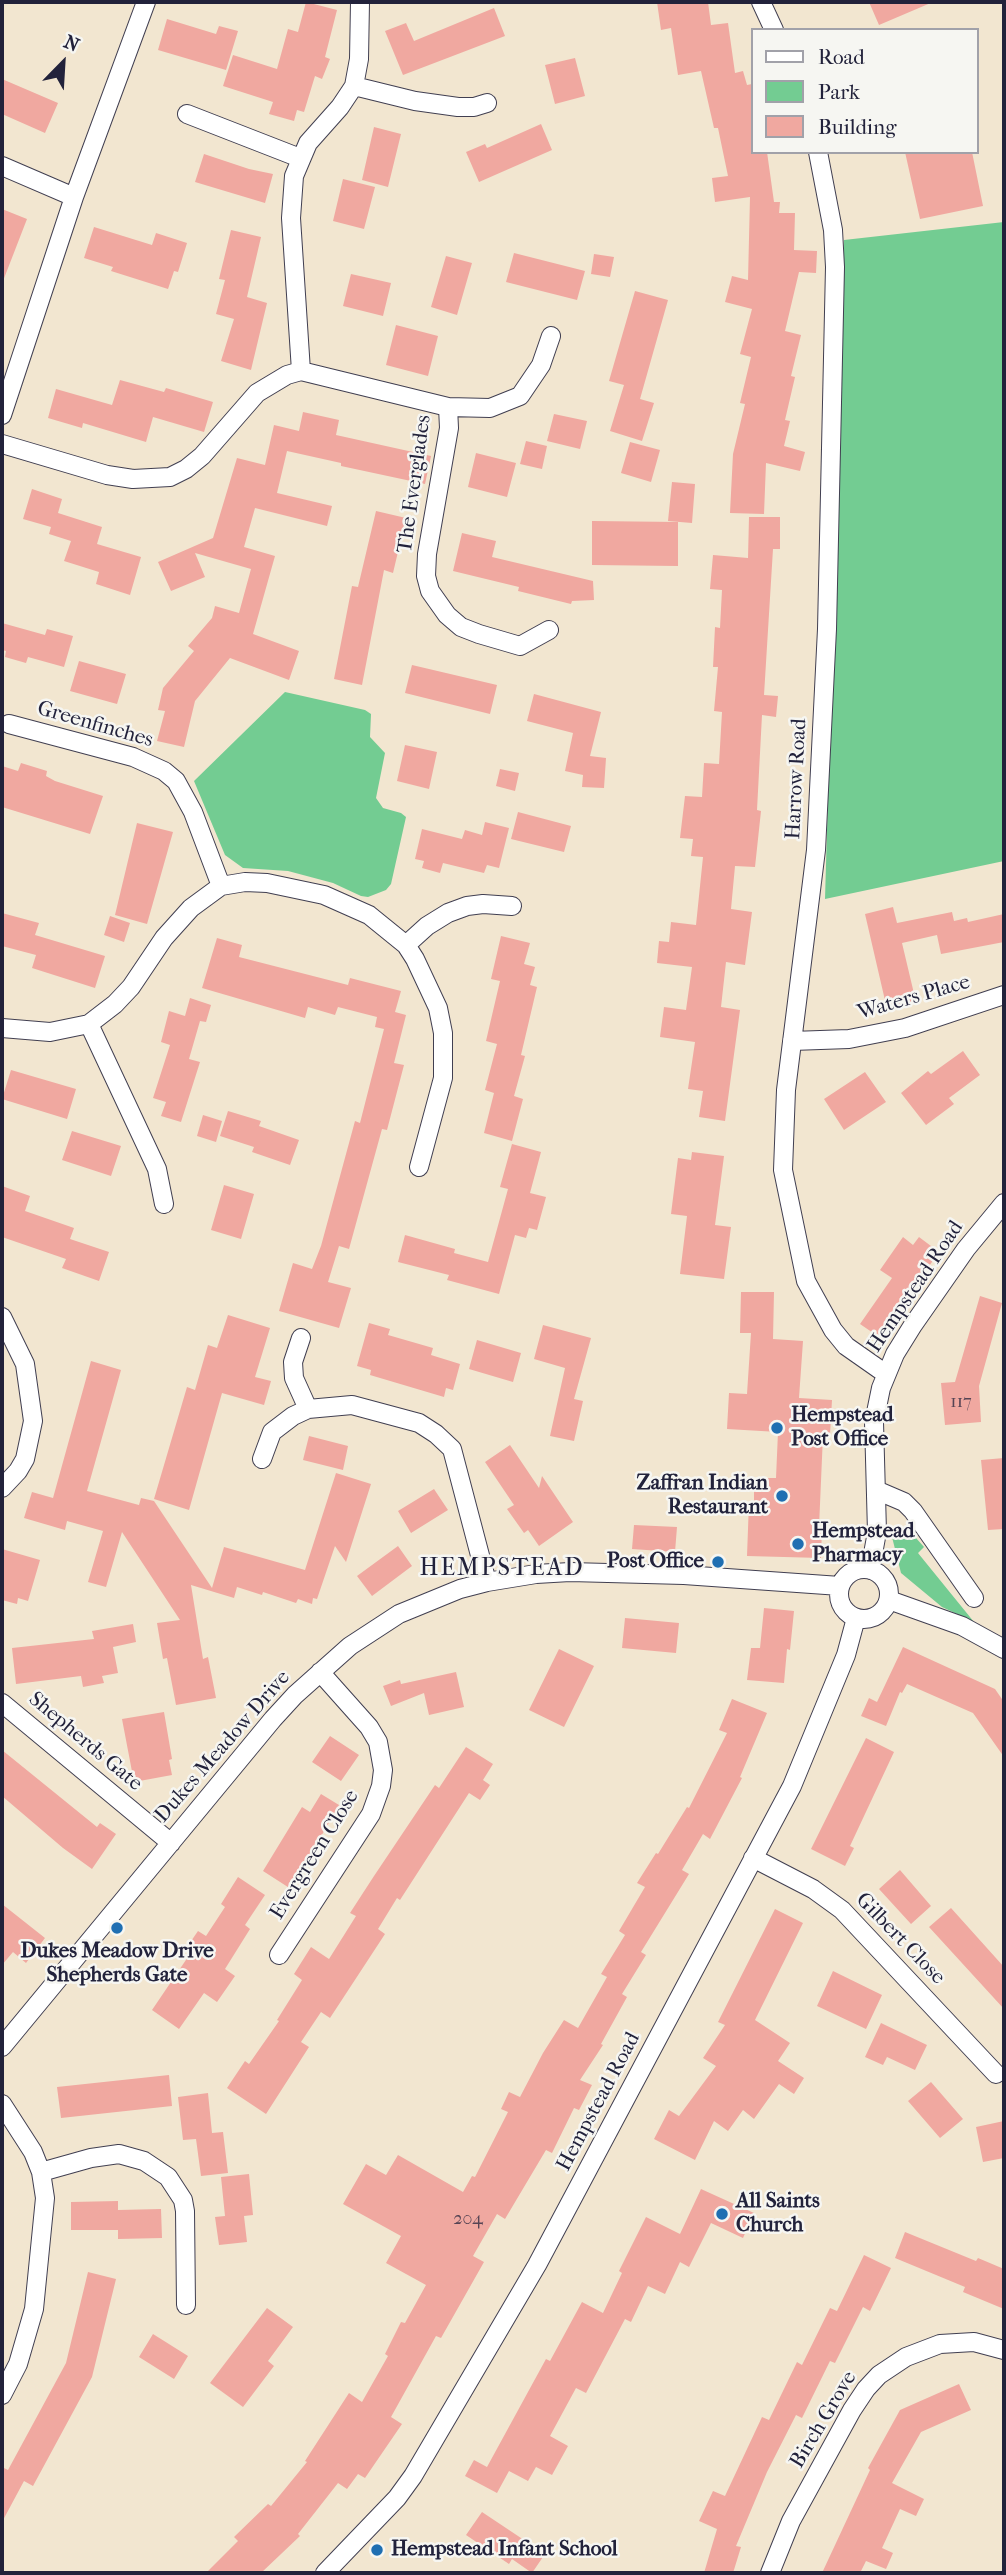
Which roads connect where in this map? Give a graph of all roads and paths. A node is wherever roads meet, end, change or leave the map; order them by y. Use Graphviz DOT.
graph roads {
  1 [pos="146,2"];
  2 [pos="360,2"];
  3 [pos="761,2"];
  4 [pos="773,28"];
  5 [pos="354,86"];
  6 [pos="486,103"];
  7 [pos="187,114"];
  8 [pos="818,154"];
  9 [pos="300,158"];
  10 [pos="2,166"];
  11 [pos="74,197"];
  12 [pos="551,336"];
  13 [pos="301,371"];
  14 [pos="448,407"];
  15 [pos="2,415"];
  16 [pos="2,444"];
  17 [pos="549,630"];
  18 [pos="9,724"];
  19 [pos="221,886"];
  20 [pos="512,906"];
  21 [pos="406,945"];
  22 [pos="1004,995"];
  23 [pos="89,1024"];
  24 [pos="2,1028"];
  25 [pos="792,1041"];
  26 [pos="419,1167"];
  27 [pos="1004,1203"];
  28 [pos="164,1204"];
  29 [pos="2,1317"];
  30 [pos="301,1338"];
  31 [pos="886,1374"];
  32 [pos="308,1409"];
  33 [pos="262,1459"];
  34 [pos="2,1488"];
  35 [pos="876,1490"];
  36 [pos="870,1570"];
  37 [pos="487,1582"];
  38 [pos="840,1586"];
  39 [pos="974,1598"];
  40 [pos="889,1600"];
  41 [pos="856,1618"];
  42 [pos="1004,1649"];
  43 [pos="320,1672"];
  44 [pos="2,1703"];
  45 [pos="171,1843"];
  46 [pos="753,1858"];
  47 [pos="279,1955"];
  48 [pos="2,2047"];
  49 [pos="996,2074"];
  50 [pos="2,2105"];
  51 [pos="41,2172"];
  52 [pos="186,2305"];
  53 [pos="1004,2350"];
  54 [pos="2,2395"];
  55 [pos="326,2573"];
  56 [pos="769,2573"];
  1 -- 11 [label="street"];
  2 -- 5 [label="street"];
  3 -- 4 [label="street"];
  5 -- 6 [label="street"];
  5 -- 9 [label="street"];
  7 -- 9 [label="street"];
  8 -- 25 [label="street, Harrow Road"];
  9 -- 13 [label="street"];
  10 -- 11 [label="street"];
  11 -- 15 [label="street"];
  12 -- 14 [label="street, The Everglades"];
  13 -- 14 [label="street, The Everglades"];
  13 -- 16 [label="street"];
  14 -- 17 [label="street, The Everglades"];
  18 -- 19 [label="street, Greenfinches"];
  19 -- 21 [label="street"];
  19 -- 23 [label="street"];
  20 -- 21 [label="street"];
  21 -- 26 [label="street"];
  22 -- 25 [label="street, Waters Place"];
  23 -- 24 [label="street"];
  23 -- 28 [label="street"];
  25 -- 31 [label="street, Harrow Road"];
  27 -- 31 [label="street, Hempstead Road"];
  29 -- 34 [label="street"];
  30 -- 32 [label="street"];
  31 -- 35 [label="street, Hempstead Road"];
  32 -- 33 [label="street"];
  32 -- 37 [label="street"];
  35 -- 36 [label="street, Hempstead Road"];
  35 -- 39 [label="street"];
  36 -- 38 [label="street"];
  36 -- 40 [label="street"];
  37 -- 38 [label="street, Dukes Meadow Drive"];
  37 -- 43 [label="street, Dukes Meadow Drive"];
  38 -- 41 [label="street"];
  40 -- 41 [label="street"];
  40 -- 42 [label="street"];
  41 -- 46 [label="street, Hempstead Road"];
  43 -- 45 [label="street, Dukes Meadow Drive"];
  43 -- 47 [label="street, Evergreen Close"];
  44 -- 45 [label="street, Shepherds Gate"];
  45 -- 48 [label="street, Dukes Meadow Drive"];
  46 -- 49 [label="street, Gilbert Close"];
  46 -- 55 [label="street, Hempstead Road"];
  50 -- 51 [label="street"];
  51 -- 52 [label="street"];
  51 -- 54 [label="street"];
  53 -- 56 [label="street, Birch Grove"];
}
